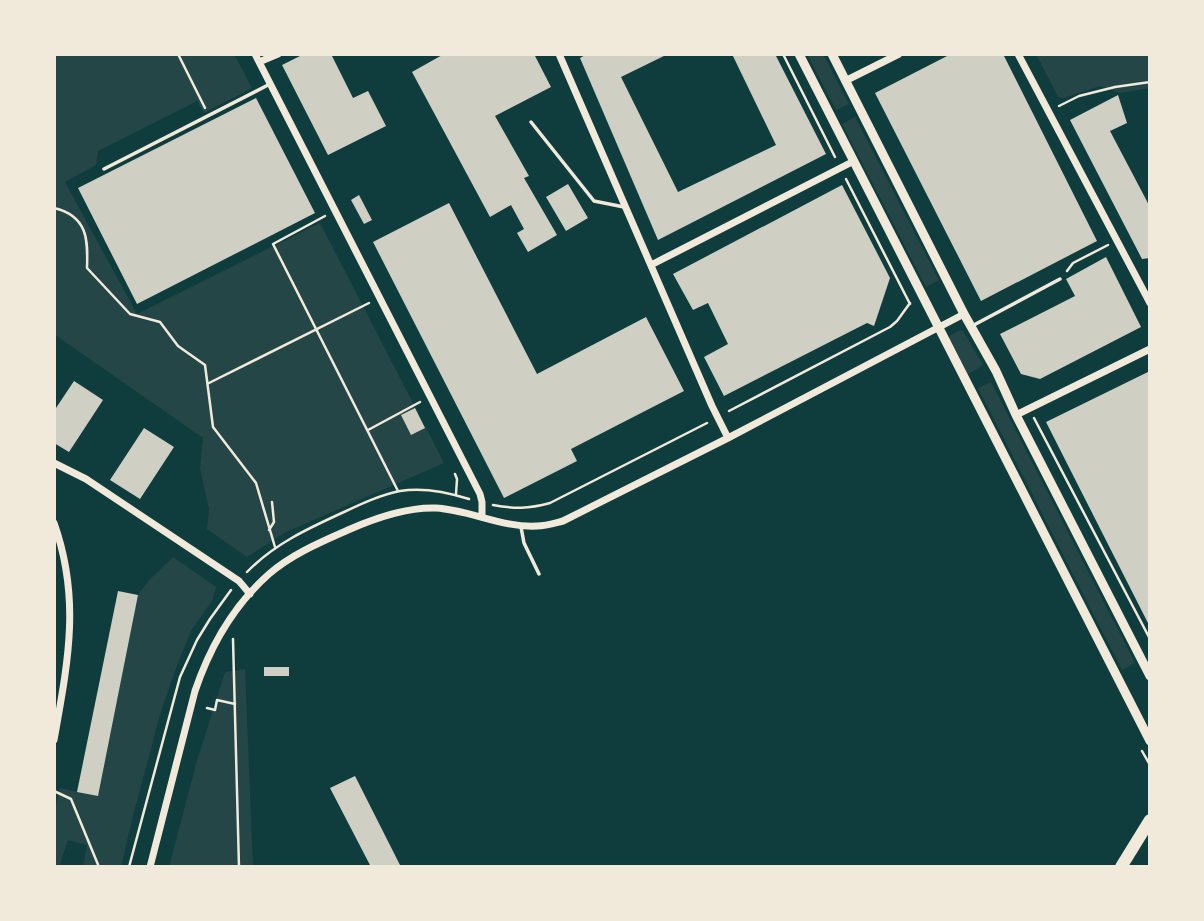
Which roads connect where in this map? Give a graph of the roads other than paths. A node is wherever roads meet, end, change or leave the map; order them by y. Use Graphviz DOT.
graph roads {
  1 [pos="255,54"];
  2 [pos="278,54"];
  3 [pos="559,54"];
  4 [pos="799,54"];
  5 [pos="832,54"];
  6 [pos="899,54"];
  7 [pos="1018,54"];
  8 [pos="259,62"];
  9 [pos="845,81"];
  10 [pos="270,84"];
  11 [pos="531,122"];
  12 [pos="854,161"];
  13 [pos="104,169"];
  14 [pos="626,207"];
  15 [pos="651,265"];
  16 [pos="1060,279"];
  17 [pos="1150,303"];
  18 [pos="964,314"];
  19 [pos="971,327"];
  20 [pos="938,328"];
  21 [pos="1150,349"];
  22 [pos="1016,415"];
  23 [pos="728,438"];
  24 [pos="54,463"];
  25 [pos="482,517"];
  26 [pos="54,523"];
  27 [pos="520,525"];
  28 [pos="538,574"];
  29 [pos="250,594"];
  30 [pos="1150,676"];
  31 [pos="54,740"];
  32 [pos="1150,741"];
  33 [pos="1150,820"];
  34 [pos="150,867"];
  35 [pos="1121,867"];
  1 -- 8 [label="street"];
  2 -- 8 [label="street"];
  3 -- 14 [label="street"];
  4 -- 12 [label="street"];
  5 -- 9 [label="street"];
  6 -- 9 [label="street"];
  7 -- 17 [label="street"];
  8 -- 10 [label="street"];
  9 -- 18 [label="street"];
  10 -- 13 [label="lane"];
  10 -- 25 [label="street"];
  11 -- 14 [label="lane"];
  12 -- 15 [label="street"];
  12 -- 20 [label="street"];
  14 -- 15 [label="street"];
  15 -- 23 [label="street"];
  16 -- 19 [label="lane"];
  18 -- 19 [label="street"];
  18 -- 20 [label="street"];
  19 -- 22 [label="street"];
  20 -- 23 [label="street"];
  20 -- 32 [label="street"];
  21 -- 22 [label="street"];
  22 -- 30 [label="street"];
  23 -- 27 [label="street"];
  24 -- 29 [label="street"];
  25 -- 27 [label="street"];
  25 -- 29 [label="street"];
  26 -- 31 [label="street"];
  27 -- 28 [label="lane"];
  29 -- 34 [label="street"];
  33 -- 35 [label="highway"];
}
